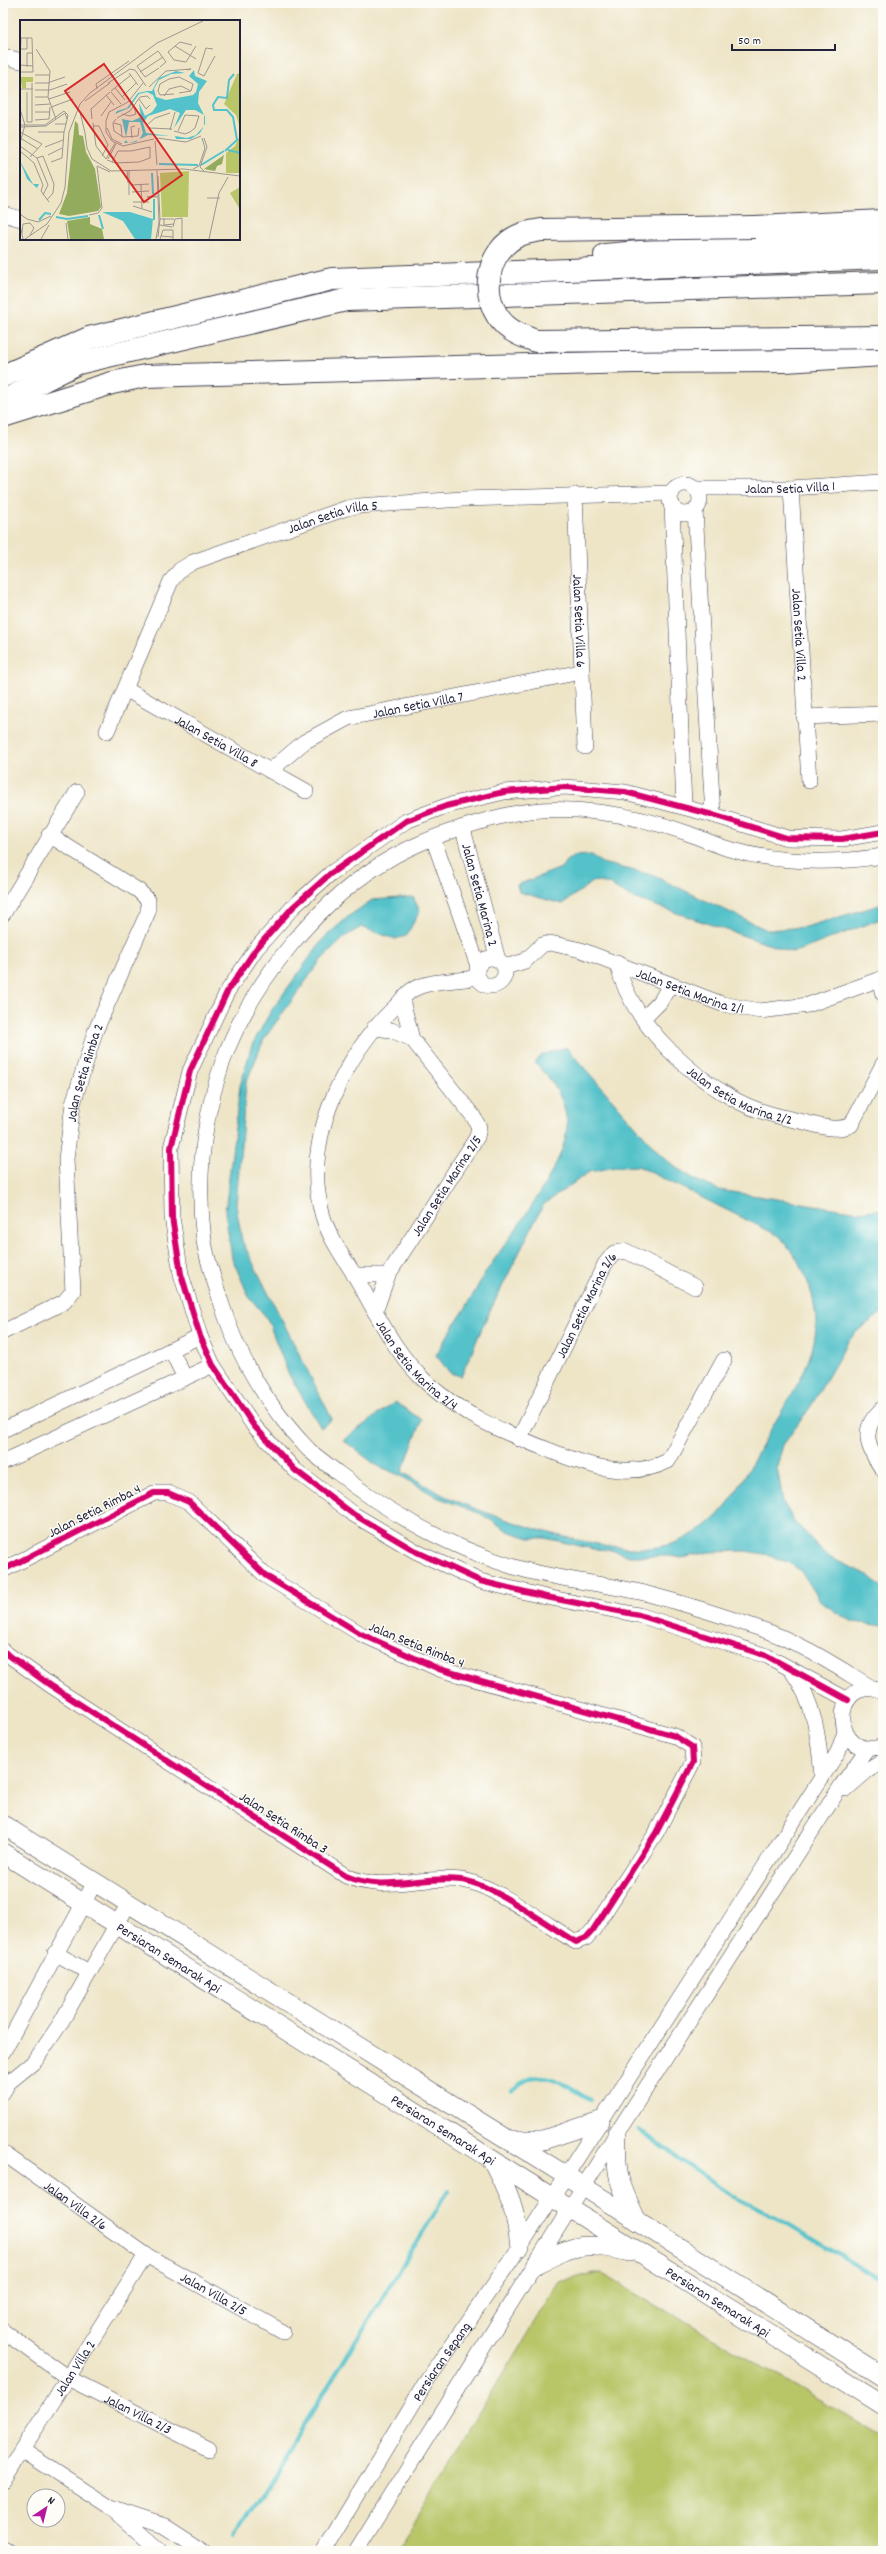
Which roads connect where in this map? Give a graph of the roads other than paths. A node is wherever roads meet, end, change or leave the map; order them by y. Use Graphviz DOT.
graph roads {
  1 [pos="3,56"];
  2 [pos="20,61"];
  3 [pos="3,214"];
  4 [pos="20,219"];
  5 [pos="883,221"];
  6 [pos="883,240"];
  7 [pos="883,258"];
  8 [pos="546,271"];
  9 [pos="883,283"];
  10 [pos="883,337"];
  11 [pos="883,355"];
  12 [pos="3,376"];
  13 [pos="3,401"];
  14 [pos="3,417"];
  15 [pos="883,482"];
  16 [pos="696,488"];
  17 [pos="791,488"];
  18 [pos="575,495"];
  19 [pos="672,499"];
  20 [pos="695,510"];
  21 [pos="581,672"];
  22 [pos="127,690"];
  23 [pos="883,714"];
  24 [pos="804,717"];
  25 [pos="107,731"];
  26 [pos="585,747"];
  27 [pos="270,771"];
  28 [pos="808,781"];
  29 [pos="306,791"];
  30 [pos="77,792"];
  31 [pos="684,807"];
  32 [pos="713,815"];
  33 [pos="463,829"];
  34 [pos="883,832"];
  35 [pos="49,835"];
  36 [pos="433,838"];
  37 [pos="883,856"];
  38 [pos="3,914"];
  39 [pos="617,963"];
  40 [pos="502,964"];
  41 [pos="478,972"];
  42 [pos="882,984"];
  43 [pos="670,985"];
  44 [pos="402,1000"];
  45 [pos="644,1018"];
  46 [pos="374,1028"];
  47 [pos="412,1039"];
  48 [pos="883,1064"];
  49 [pos="354,1275"];
  50 [pos="388,1275"];
  51 [pos="695,1287"];
  52 [pos="376,1312"];
  53 [pos="3,1332"];
  54 [pos="200,1336"];
  55 [pos="171,1350"];
  56 [pos="724,1360"];
  57 [pos="213,1365"];
  58 [pos="185,1378"];
  59 [pos="883,1408"];
  60 [pos="3,1430"];
  61 [pos="519,1439"];
  62 [pos="3,1462"];
  63 [pos="883,1470"];
  64 [pos="3,1570"];
  65 [pos="3,1651"];
  66 [pos="788,1666"];
  67 [pos="878,1690"];
  68 [pos="848,1700"];
  69 [pos="845,1732"];
  70 [pos="883,1746"];
  71 [pos="868,1748"];
  72 [pos="883,1761"];
  73 [pos="822,1777"];
  74 [pos="829,1805"];
  75 [pos="3,1825"];
  76 [pos="3,1853"];
  77 [pos="95,1882"];
  78 [pos="129,1902"];
  79 [pos="83,1903"];
  80 [pos="117,1924"];
  81 [pos="576,1942"];
  82 [pos="55,1953"];
  83 [pos="89,1972"];
  84 [pos="3,2052"];
  85 [pos="5,2084"];
  86 [pos="600,2120"];
  87 [pos="617,2133"];
  88 [pos="508,2140"];
  89 [pos="6,2155"];
  90 [pos="492,2160"];
  91 [pos="565,2175"];
  92 [pos="585,2187"];
  93 [pos="551,2197"];
  94 [pos="571,2210"];
  95 [pos="637,2221"];
  96 [pos="520,2247"];
  97 [pos="146,2254"];
  98 [pos="645,2256"];
  99 [pos="537,2264"];
  100 [pos="3,2331"];
  101 [pos="283,2332"];
  102 [pos="883,2377"];
  103 [pos="68,2378"];
  104 [pos="883,2405"];
  105 [pos="209,2449"];
  106 [pos="22,2450"];
  107 [pos="3,2480"];
  108 [pos="111,2508"];
  109 [pos="3,2548"];
  110 [pos="7,2551"];
  111 [pos="160,2551"];
  112 [pos="204,2551"];
  113 [pos="324,2551"];
  114 [pos="356,2551"];
  1 -- 2 [label="street"];
  3 -- 4 [label="street"];
  5 -- 10 [label="highway, bridge"];
  6 -- 8 [label="highway"];
  7 -- 8 [label="highway"];
  8 -- 12 [label="highway"];
  9 -- 13 [label="highway"];
  11 -- 14 [label="highway"];
  15 -- 17 [label="street, Jalan Setia Villa 1"];
  16 -- 17 [label="street, Jalan Setia Villa 1"];
  16 -- 19 [label="street"];
  16 -- 20 [label="street"];
  17 -- 24 [label="street, Jalan Setia Villa 2"];
  18 -- 19 [label="street, Jalan Setia Villa 5"];
  18 -- 21 [label="street, Jalan Setia Villa 6"];
  18 -- 22 [label="street, Jalan Setia Villa 5"];
  19 -- 20 [label="street"];
  19 -- 31 [label="street"];
  20 -- 32 [label="street"];
  21 -- 26 [label="street, Jalan Setia Villa 6"];
  21 -- 27 [label="street, Jalan Setia Villa 7"];
  22 -- 25 [label="street, Jalan Setia Villa 5"];
  22 -- 27 [label="street, Jalan Setia Villa 8"];
  23 -- 24 [label="street"];
  24 -- 28 [label="street, Jalan Setia Villa 2"];
  27 -- 29 [label="street, Jalan Setia Villa 8"];
  30 -- 35 [label="street"];
  31 -- 32 [label="street"];
  31 -- 54 [label="street"];
  32 -- 34 [label="street"];
  33 -- 36 [label="street"];
  33 -- 37 [label="street"];
  33 -- 40 [label="street, Jalan Setia Marina 2"];
  35 -- 38 [label="street"];
  35 -- 53 [label="street, Jalan Setia Rimba 2"];
  36 -- 41 [label="street"];
  36 -- 67 [label="street"];
  39 -- 40 [label="street, Jalan Setia Marina 2/1"];
  39 -- 43 [label="street, Jalan Setia Marina 2/1"];
  39 -- 45 [label="street, Jalan Setia Marina 2/2"];
  40 -- 41 [label="street"];
  40 -- 41 [label="street"];
  41 -- 44 [label="street, Jalan Setia Marina 2/4"];
  42 -- 43 [label="street, Jalan Setia Marina 2/1"];
  43 -- 45 [label="street"];
  44 -- 46 [label="street, Jalan Setia Marina 2/4"];
  44 -- 47 [label="street"];
  45 -- 48 [label="street, Jalan Setia Marina 2/2"];
  46 -- 47 [label="street"];
  46 -- 49 [label="street, Jalan Setia Marina 2/4"];
  47 -- 50 [label="street, Jalan Setia Marina 2/5"];
  49 -- 50 [label="street"];
  49 -- 52 [label="street, Jalan Setia Marina 2/4"];
  50 -- 52 [label="street, Jalan Setia Marina 2/5"];
  51 -- 61 [label="street, Jalan Setia Marina 2/6"];
  52 -- 61 [label="street, Jalan Setia Marina 2/4"];
  54 -- 55 [label="street"];
  54 -- 57 [label="street"];
  55 -- 58 [label="street"];
  55 -- 60 [label="street"];
  56 -- 61 [label="street, Jalan Setia Marina 2/4"];
  57 -- 58 [label="street"];
  57 -- 66 [label="street"];
  58 -- 62 [label="street"];
  59 -- 63 [label="street"];
  64 -- 81 [label="street, Jalan Setia Rimba 4"];
  65 -- 81 [label="street, Jalan Setia Rimba 3"];
  66 -- 68 [label="street"];
  66 -- 73 [label="street"];
  67 -- 68 [label="street"];
  68 -- 69 [label="street"];
  69 -- 71 [label="street"];
  69 -- 73 [label="street, Persiaran Sepang"];
  70 -- 71 [label="street"];
  71 -- 74 [label="street"];
  72 -- 74 [label="street"];
  73 -- 86 [label="street, Persiaran Sepang"];
  74 -- 87 [label="street, Persiaran Sepang"];
  75 -- 77 [label="main road, Persiaran Semarak Api"];
  76 -- 79 [label="main road, Persiaran Semarak Api"];
  77 -- 78 [label="main road, Persiaran Semarak Api"];
  77 -- 79 [label="street"];
  78 -- 80 [label="street"];
  78 -- 88 [label="main road, Persiaran Semarak Api"];
  79 -- 80 [label="main road, Persiaran Semarak Api"];
  79 -- 82 [label="street"];
  80 -- 83 [label="street"];
  80 -- 90 [label="main road, Persiaran Semarak Api"];
  82 -- 83 [label="street"];
  82 -- 84 [label="street"];
  83 -- 85 [label="street"];
  86 -- 88 [label="main road"];
  86 -- 91 [label="street, Persiaran Sepang"];
  87 -- 92 [label="street, Persiaran Sepang"];
  87 -- 95 [label="main road"];
  88 -- 91 [label="main road, Persiaran Semarak Api"];
  89 -- 97 [label="street, Jalan Villa 2/6"];
  90 -- 93 [label="main road, Persiaran Semarak Api"];
  90 -- 96 [label="main road"];
  91 -- 92 [label="main road, Persiaran Semarak Api"];
  91 -- 93 [label="street, Persiaran Sepang"];
  92 -- 94 [label="street, Persiaran Sepang"];
  92 -- 95 [label="main road, Persiaran Semarak Api"];
  93 -- 94 [label="main road, Persiaran Semarak Api"];
  93 -- 96 [label="street, Persiaran Sepang"];
  94 -- 98 [label="main road, Persiaran Semarak Api"];
  94 -- 99 [label="street, Persiaran Sepang"];
  95 -- 102 [label="main road, Persiaran Semarak Api"];
  96 -- 113 [label="street, Persiaran Sepang"];
  97 -- 101 [label="street, Jalan Villa 2/5"];
  97 -- 103 [label="street, Jalan Villa 2"];
  98 -- 99 [label="main road"];
  98 -- 104 [label="main road, Persiaran Semarak Api"];
  99 -- 114 [label="street, Persiaran Sepang"];
  100 -- 103 [label="street, Jalan Villa 2/3"];
  103 -- 105 [label="street, Jalan Villa 2/3"];
  103 -- 106 [label="street, Jalan Villa 2"];
  106 -- 107 [label="street, Jalan Villa 2"];
  106 -- 108 [label="street"];
  108 -- 111 [label="street"];
  108 -- 112 [label="street"];
  109 -- 110 [label="street"];
}
